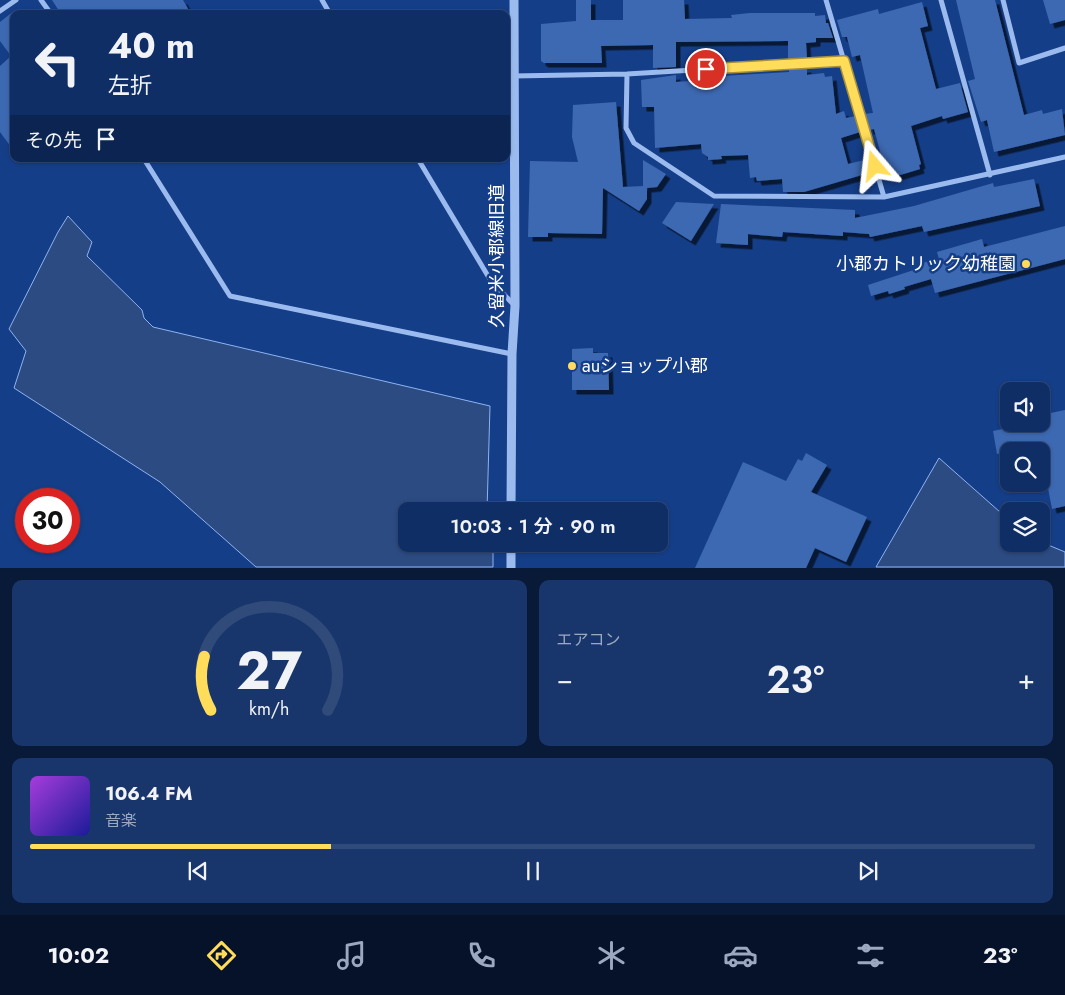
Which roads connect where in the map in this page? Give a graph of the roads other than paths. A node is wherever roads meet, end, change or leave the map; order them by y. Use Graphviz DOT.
graph roads {
  1 [pos="16,0"];
  2 [pos="514,0"];
  3 [pos="826,0"];
  4 [pos="941,0"];
  5 [pos="1003,0"];
  6 [pos="0,11"];
  7 [pos="1065,48"];
  8 [pos="844,61"];
  9 [pos="627,74"];
  10 [pos="513,76"];
  11 [pos="1065,158"];
  12 [pos="146,162"];
  13 [pos="420,162"];
  14 [pos="990,175"];
  15 [pos="884,198"];
  16 [pos="515,306"];
  17 [pos="512,354"];
  18 [pos="511,502"];
  19 [pos="511,552"];
  20 [pos="511,568"];
  1 -- 6 [label="street"];
  2 -- 10 [label="street, 久留米小郡線旧道"];
  3 -- 8 [label="street"];
  4 -- 14 [label="street"];
  5 -- 7 [label="street"];
  8 -- 9 [label="street"];
  8 -- 15 [label="street"];
  9 -- 10 [label="street"];
  9 -- 15 [label="street"];
  10 -- 16 [label="street, 久留米小郡線旧道"];
  11 -- 14 [label="street"];
  12 -- 17 [label="street"];
  13 -- 16 [label="street"];
  14 -- 15 [label="street"];
  16 -- 17 [label="street, 久留米小郡線旧道"];
  17 -- 18 [label="street, 久留米小郡線旧道"];
  19 -- 20 [label="street"];
}
